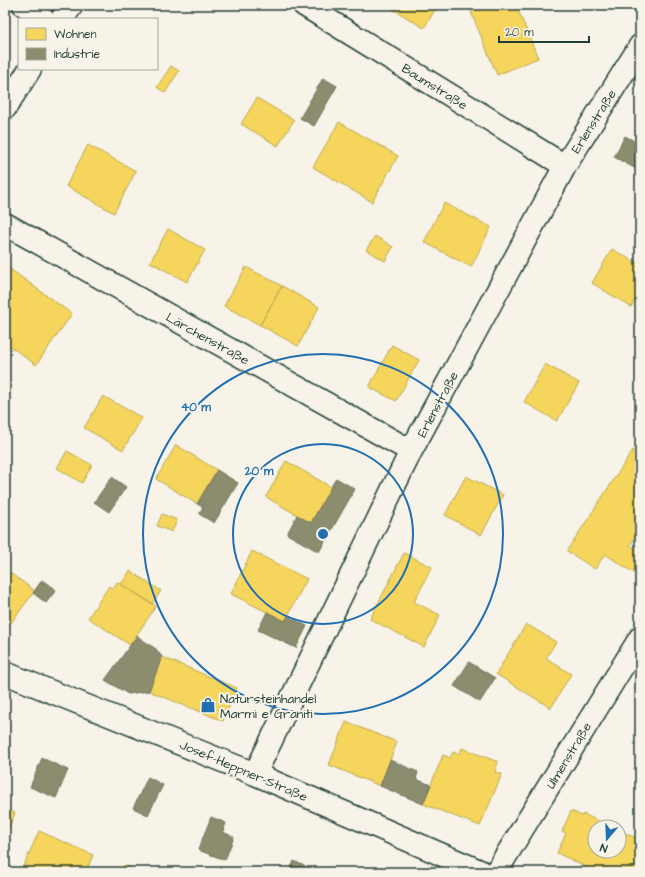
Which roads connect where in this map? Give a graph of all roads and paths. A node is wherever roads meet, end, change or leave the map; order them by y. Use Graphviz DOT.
graph roads {
  1 [pos="24,5"];
  2 [pos="72,5"];
  3 [pos="304,5"];
  4 [pos="42,18"];
  5 [pos="63,18"];
  6 [pos="640,46"];
  7 [pos="29,70"];
  8 [pos="5,108"];
  9 [pos="565,166"];
  10 [pos="5,224"];
  11 [pos="411,451"];
  12 [pos="640,638"];
  13 [pos="5,672"];
  14 [pos="255,774"];
  15 [pos="482,872"];
  16 [pos="496,872"];
  1 -- 4 [label="street"];
  2 -- 5 [label="street"];
  3 -- 9 [label="street, Baumstraße"];
  6 -- 9 [label="street, Erlenstraße"];
  7 -- 8 [label="street"];
  9 -- 11 [label="street, Erlenstraße"];
  10 -- 11 [label="street, Lärchenstraße"];
  11 -- 14 [label="street, Erlenstraße"];
  12 -- 16 [label="street, Ulmenstraße"];
  13 -- 14 [label="street, Josef-Heppner-Straße"];
  14 -- 15 [label="street, Josef-Heppner-Straße"];
}
